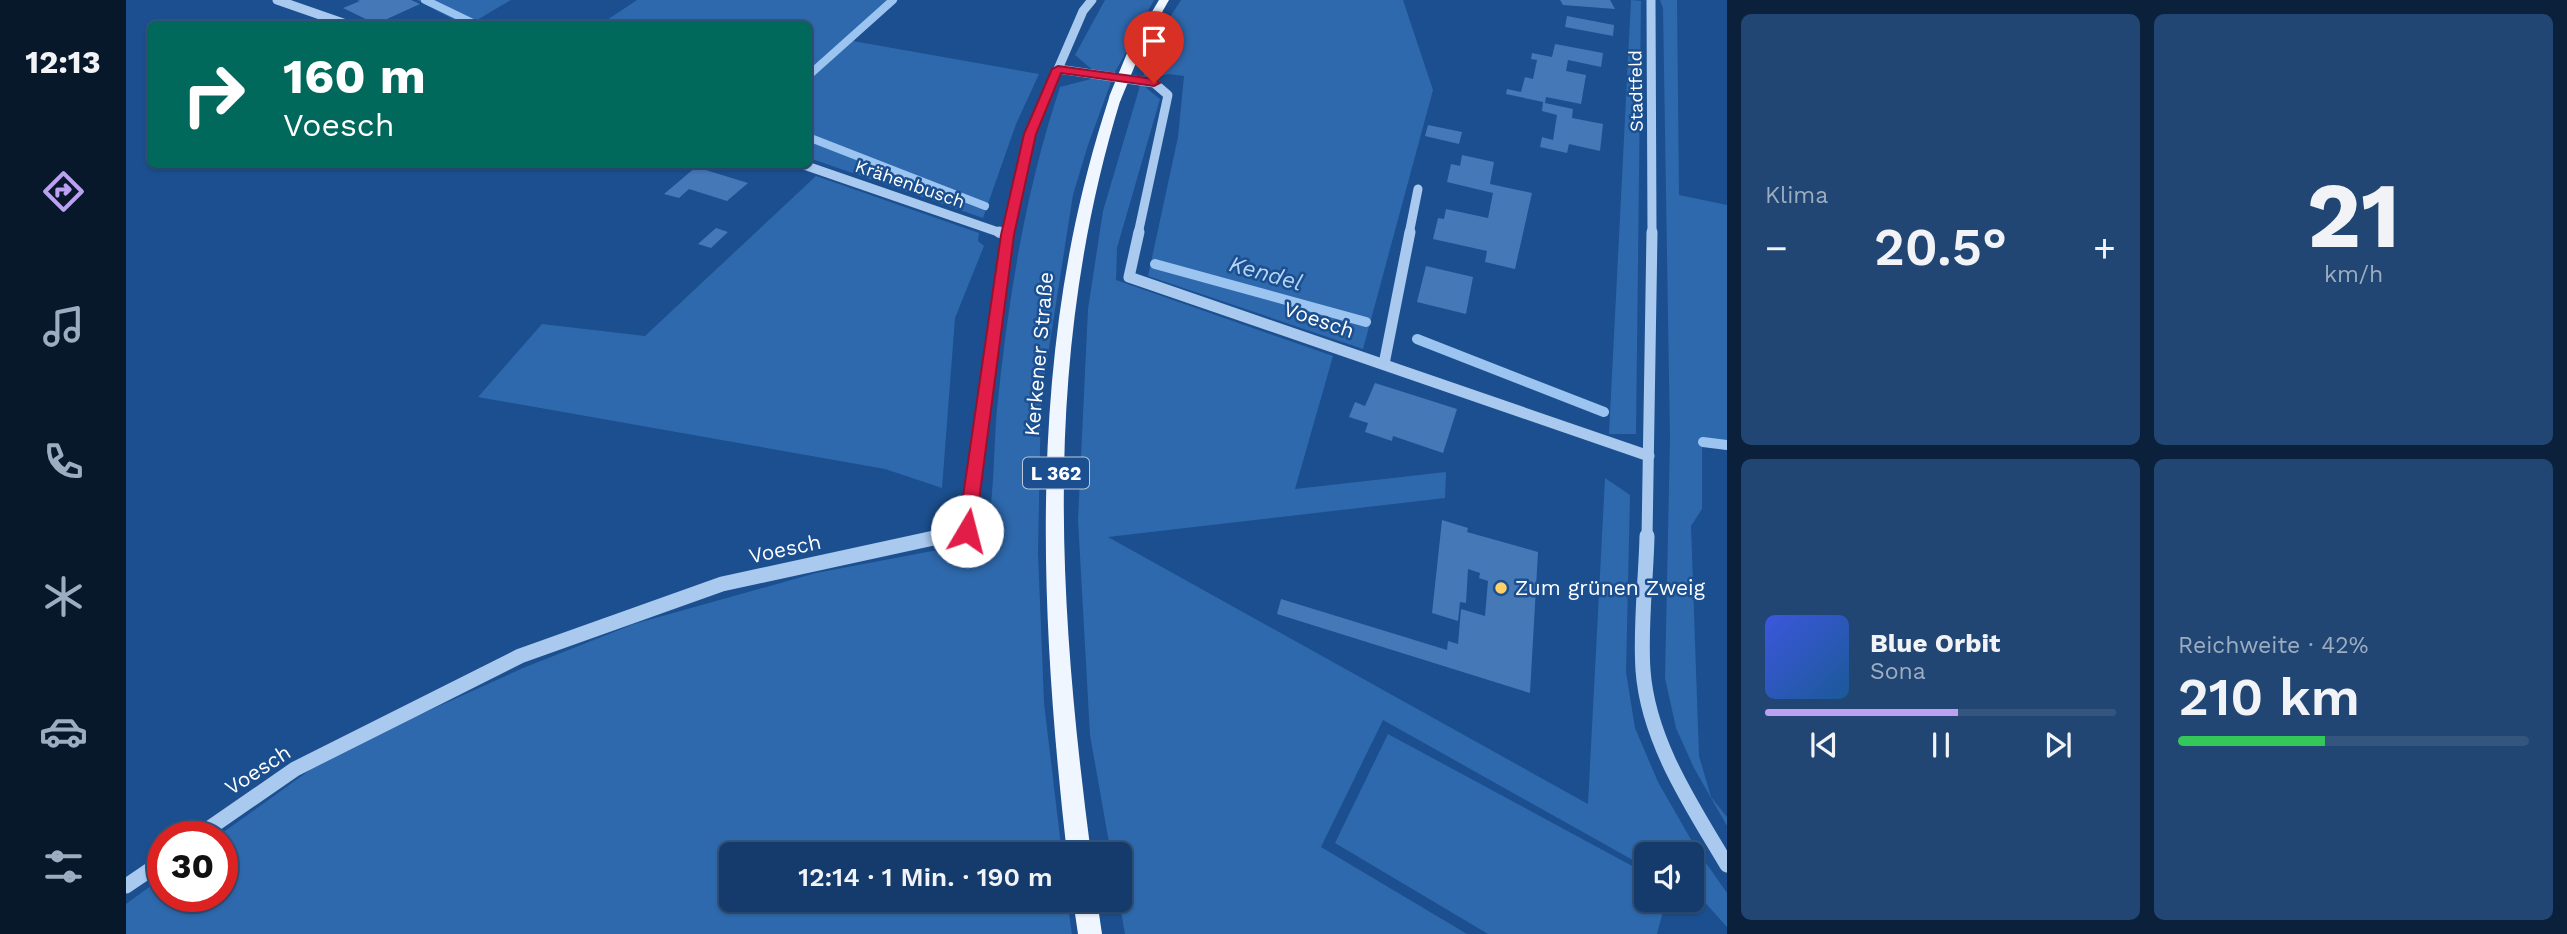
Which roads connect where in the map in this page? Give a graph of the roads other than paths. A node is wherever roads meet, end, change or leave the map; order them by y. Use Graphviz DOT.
graph roads {
  1 [pos="277,0"];
  2 [pos="1092,0"];
  3 [pos="1164,0"];
  4 [pos="1651,0"];
  5 [pos="337,21"];
  6 [pos="1058,69"];
  7 [pos="812,168"];
  8 [pos="1418,189"];
  9 [pos="1007,235"];
  10 [pos="1384,365"];
  11 [pos="1649,456"];
  12 [pos="220,821"];
  13 [pos="1078,842"];
  14 [pos="1727,864"];
  15 [pos="147,872"];
  16 [pos="126,886"];
  17 [pos="1087,912"];
  18 [pos="1090,934"];
  1 -- 5 [label="street"];
  2 -- 6 [label="street, Voesch"];
  3 -- 13 [label="main road, Kerkener Straße / L 362, bridge"];
  4 -- 11 [label="street, Stadtfeld"];
  6 -- 9 [label="street, Voesch"];
  6 -- 10 [label="street, Voesch"];
  7 -- 9 [label="street, Krähenbusch"];
  8 -- 10 [label="street"];
  9 -- 12 [label="street, Voesch"];
  10 -- 11 [label="street, Voesch"];
  11 -- 14 [label="street"];
  15 -- 16 [label="street"];
  17 -- 18 [label="main road"];
}
